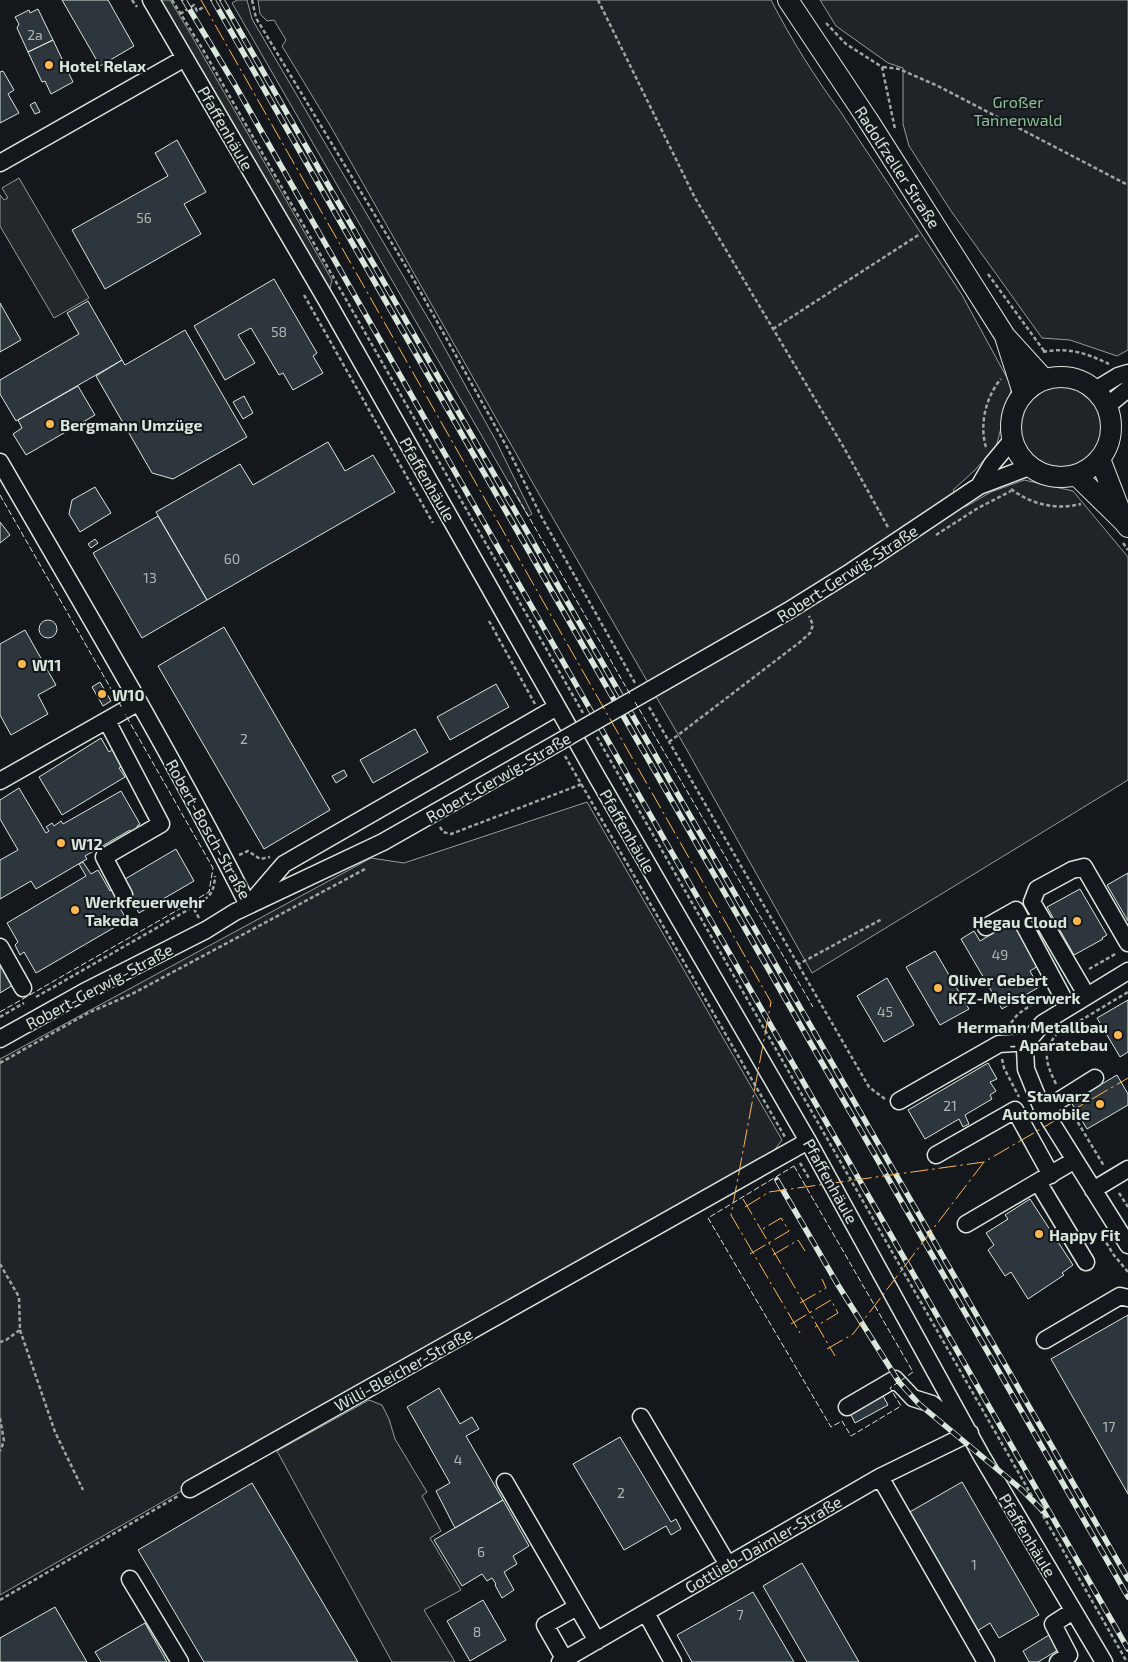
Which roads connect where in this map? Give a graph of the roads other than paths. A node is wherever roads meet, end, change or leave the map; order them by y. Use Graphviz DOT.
graph roads {
  1 [pos="151,0"];
  2 [pos="788,0"];
  3 [pos="185,58"];
  4 [pos="0,163"];
  5 [pos="1005,336"];
  6 [pos="1128,373"];
  7 [pos="1044,379"];
  8 [pos="1128,389"];
  9 [pos="1023,393"];
  10 [pos="1101,398"];
  11 [pos="1012,440"];
  12 [pos="1100,459"];
  13 [pos="0,462"];
  14 [pos="1029,467"];
  15 [pos="1076,475"];
  16 [pos="978,486"];
  17 [pos="1126,524"];
  18 [pos="139,702"];
  19 [pos="558,707"];
  20 [pos="107,721"];
  21 [pos="2,776"];
  22 [pos="124,895"];
  23 [pos="248,905"];
  24 [pos="986,927"];
  25 [pos="1128,943"];
  26 [pos="0,947"];
  27 [pos="1128,971"];
  28 [pos="23,988"];
  29 [pos="1087,996"];
  30 [pos="1068,1007"];
  31 [pos="0,1039"];
  32 [pos="1029,1042"];
  33 [pos="1095,1078"];
  34 [pos="899,1101"];
  35 [pos="1044,1110"];
  36 [pos="808,1141"];
  37 [pos="936,1155"];
  38 [pos="1075,1160"];
  39 [pos="1128,1169"];
  40 [pos="1045,1178"];
  41 [pos="1093,1190"];
  42 [pos="966,1224"];
  43 [pos="1128,1245"];
  44 [pos="1086,1262"];
  45 [pos="1128,1298"];
  46 [pos="1045,1340"];
  47 [pos="847,1407"];
  48 [pos="641,1417"];
  49 [pos="970,1434"];
  50 [pos="880,1477"];
  51 [pos="505,1482"];
  52 [pos="190,1489"];
  53 [pos="728,1565"];
  54 [pos="130,1579"];
  55 [pos="577,1607"];
  56 [pos="1073,1611"];
  57 [pos="646,1613"];
  58 [pos="597,1641"];
  59 [pos="562,1661"];
  60 [pos="180,1662"];
  61 [pos="673,1662"];
  62 [pos="986,1662"];
  63 [pos="1058,1662"];
  64 [pos="1104,1662"];
  1 -- 3 [label="street, Pfaffenhäule"];
  2 -- 5 [label="main road, Radolfzeller Straße"];
  3 -- 4 [label="street"];
  3 -- 19 [label="street, Pfaffenhäule"];
  5 -- 7 [label="main road"];
  5 -- 9 [label="main road"];
  6 -- 10 [label="street"];
  7 -- 9 [label="main road"];
  7 -- 10 [label="main road"];
  8 -- 10 [label="street"];
  9 -- 11 [label="main road"];
  10 -- 12 [label="main road"];
  11 -- 14 [label="main road"];
  11 -- 16 [label="street, Robert-Gerwig-Straße"];
  12 -- 15 [label="main road"];
  12 -- 17 [label="main road"];
  13 -- 18 [label="street, Robert-Bosch-Straße"];
  14 -- 15 [label="main road"];
  14 -- 16 [label="street, Robert-Gerwig-Straße"];
  15 -- 17 [label="main road"];
  16 -- 23 [label="street, Robert-Gerwig-Straße, bridge"];
  18 -- 20 [label="street"];
  18 -- 23 [label="street, Robert-Bosch-Straße"];
  19 -- 23 [label="street, Robert-Bosch-Straße"];
  19 -- 36 [label="street, Pfaffenhäule"];
  20 -- 21 [label="street"];
  20 -- 22 [label="street"];
  23 -- 31 [label="street, Robert-Gerwig-Straße"];
  24 -- 30 [label="street"];
  25 -- 29 [label="street"];
  26 -- 28 [label="street"];
  27 -- 29 [label="street"];
  29 -- 30 [label="street"];
  30 -- 32 [label="street"];
  32 -- 34 [label="street"];
  32 -- 35 [label="street"];
  33 -- 35 [label="street"];
  35 -- 38 [label="street"];
  36 -- 49 [label="street, Pfaffenhäule"];
  36 -- 52 [label="street, Willi-Bleicher-Straße"];
  37 -- 40 [label="street"];
  38 -- 40 [label="street"];
  38 -- 41 [label="street"];
  39 -- 41 [label="street"];
  40 -- 42 [label="street"];
  40 -- 44 [label="street"];
  41 -- 43 [label="street"];
  45 -- 46 [label="street"];
  47 -- 49 [label="street"];
  48 -- 53 [label="street"];
  49 -- 50 [label="street, Gottlieb-Daimler-Straße"];
  49 -- 56 [label="street, Pfaffenhäule"];
  50 -- 53 [label="street, Gottlieb-Daimler-Straße"];
  50 -- 62 [label="street"];
  51 -- 55 [label="street"];
  53 -- 57 [label="street, Gottlieb-Daimler-Straße"];
  54 -- 60 [label="street"];
  55 -- 58 [label="street"];
  55 -- 59 [label="street"];
  56 -- 63 [label="street"];
  56 -- 64 [label="street, Pfaffenhäule"];
  57 -- 58 [label="street, Gottlieb-Daimler-Straße"];
  57 -- 61 [label="street"];
  58 -- 59 [label="street, Gottlieb-Daimler-Straße"];
}
